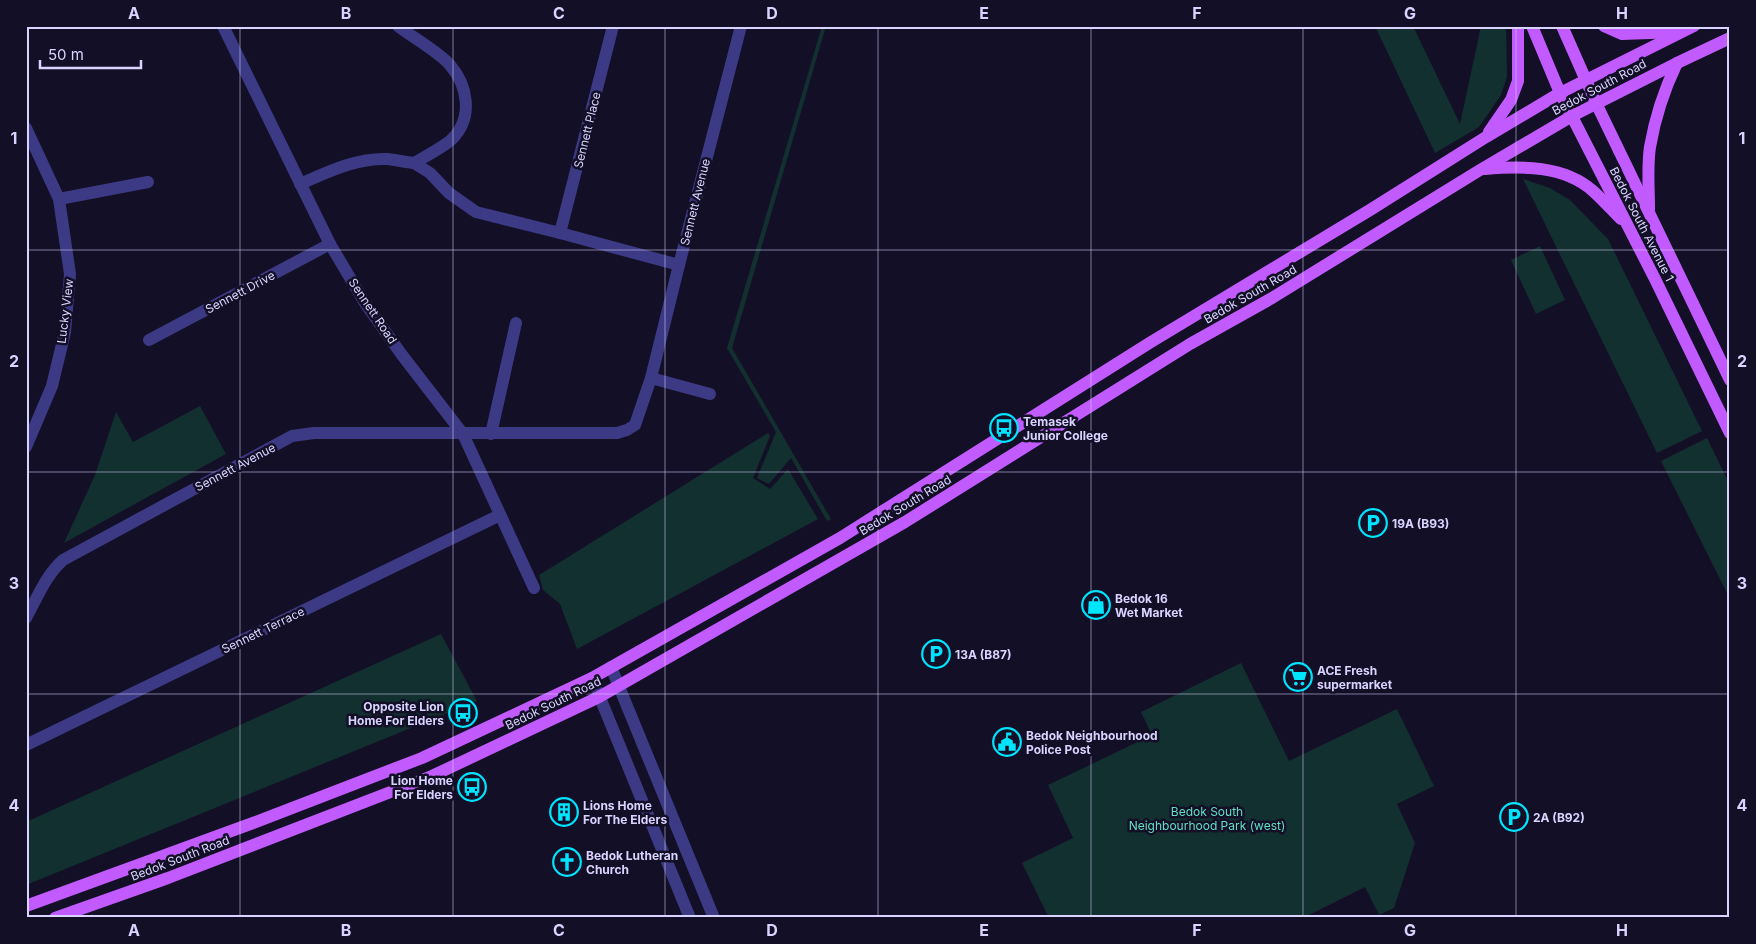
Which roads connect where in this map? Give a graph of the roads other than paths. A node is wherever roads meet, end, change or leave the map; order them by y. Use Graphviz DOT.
graph roads {
  1 [pos="223,26"];
  2 [pos="398,26"];
  3 [pos="612,26"];
  4 [pos="741,26"];
  5 [pos="1518,26"];
  6 [pos="1532,26"];
  7 [pos="1562,26"];
  8 [pos="1604,26"];
  9 [pos="1694,26"];
  10 [pos="1681,32"];
  11 [pos="1730,38"];
  12 [pos="1676,63"];
  13 [pos="1585,79"];
  14 [pos="1560,92"];
  15 [pos="1596,103"];
  16 [pos="1572,116"];
  17 [pos="26,128"];
  18 [pos="1486,136"];
  19 [pos="414,164"];
  20 [pos="1480,170"];
  21 [pos="148,182"];
  22 [pos="300,184"];
  23 [pos="60,199"];
  24 [pos="1649,212"];
  25 [pos="1630,228"];
  26 [pos="560,233"];
  27 [pos="330,244"];
  28 [pos="679,265"];
  29 [pos="516,323"];
  30 [pos="149,340"];
  31 [pos="651,378"];
  32 [pos="1730,380"];
  33 [pos="710,394"];
  34 [pos="1730,433"];
  35 [pos="463,434"];
  36 [pos="491,434"];
  37 [pos="26,447"];
  38 [pos="500,515"];
  39 [pos="793,565"];
  40 [pos="803,582"];
  41 [pos="534,588"];
  42 [pos="26,618"];
  43 [pos="611,667"];
  44 [pos="592,678"];
  45 [pos="619,687"];
  46 [pos="600,697"];
  47 [pos="26,745"];
  48 [pos="26,906"];
  49 [pos="55,918"];
  50 [pos="690,918"];
  51 [pos="714,918"];
  1 -- 22 [label="street, Sennett Road"];
  2 -- 19 [label="street"];
  3 -- 26 [label="street, Sennett Place"];
  4 -- 28 [label="street, Sennett Avenue"];
  5 -- 18 [label="main road"];
  6 -- 14 [label="main road, Bedok South Avenue 1"];
  7 -- 13 [label="main road, Bedok South Avenue 1"];
  8 -- 10 [label="main road"];
  9 -- 10 [label="main road, Bedok South Road"];
  10 -- 13 [label="main road, Bedok South Road"];
  11 -- 12 [label="main road, Bedok South Road"];
  12 -- 15 [label="main road, Bedok South Road"];
  12 -- 24 [label="main road"];
  13 -- 14 [label="main road, Bedok South Road"];
  13 -- 15 [label="main road, Bedok South Avenue 1"];
  14 -- 16 [label="main road, Bedok South Avenue 1"];
  14 -- 18 [label="main road, Bedok South Road"];
  15 -- 16 [label="main road, Bedok South Road"];
  15 -- 24 [label="main road, Bedok South Avenue 1"];
  16 -- 20 [label="main road, Bedok South Road"];
  16 -- 25 [label="main road, Bedok South Avenue 1"];
  17 -- 23 [label="street, Lucky View"];
  18 -- 39 [label="main road, Bedok South Road"];
  19 -- 22 [label="street"];
  19 -- 26 [label="street"];
  20 -- 25 [label="main road"];
  20 -- 40 [label="main road, Bedok South Road"];
  21 -- 23 [label="street"];
  22 -- 27 [label="street, Sennett Road"];
  23 -- 37 [label="street, Lucky View"];
  24 -- 32 [label="main road, Bedok South Avenue 1"];
  25 -- 34 [label="main road, Bedok South Avenue 1"];
  26 -- 28 [label="street"];
  27 -- 30 [label="street, Sennett Drive"];
  27 -- 35 [label="street, Sennett Road"];
  28 -- 31 [label="street, Sennett Avenue"];
  29 -- 36 [label="street"];
  31 -- 33 [label="street"];
  31 -- 36 [label="street, Sennett Avenue"];
  35 -- 36 [label="street, Sennett Avenue"];
  35 -- 38 [label="street, Sennett Road"];
  35 -- 42 [label="street, Sennett Avenue"];
  38 -- 41 [label="street, Sennett Road"];
  38 -- 47 [label="street, Sennett Terrace"];
  39 -- 40 [label="main road"];
  39 -- 43 [label="main road, Bedok South Road"];
  40 -- 45 [label="main road, Bedok South Road"];
  43 -- 44 [label="main road, Bedok South Road"];
  43 -- 45 [label="street"];
  44 -- 46 [label="street"];
  44 -- 48 [label="main road, Bedok South Road"];
  45 -- 46 [label="main road, Bedok South Road"];
  45 -- 51 [label="street"];
  46 -- 49 [label="main road, Bedok South Road"];
  46 -- 50 [label="street"];
}
